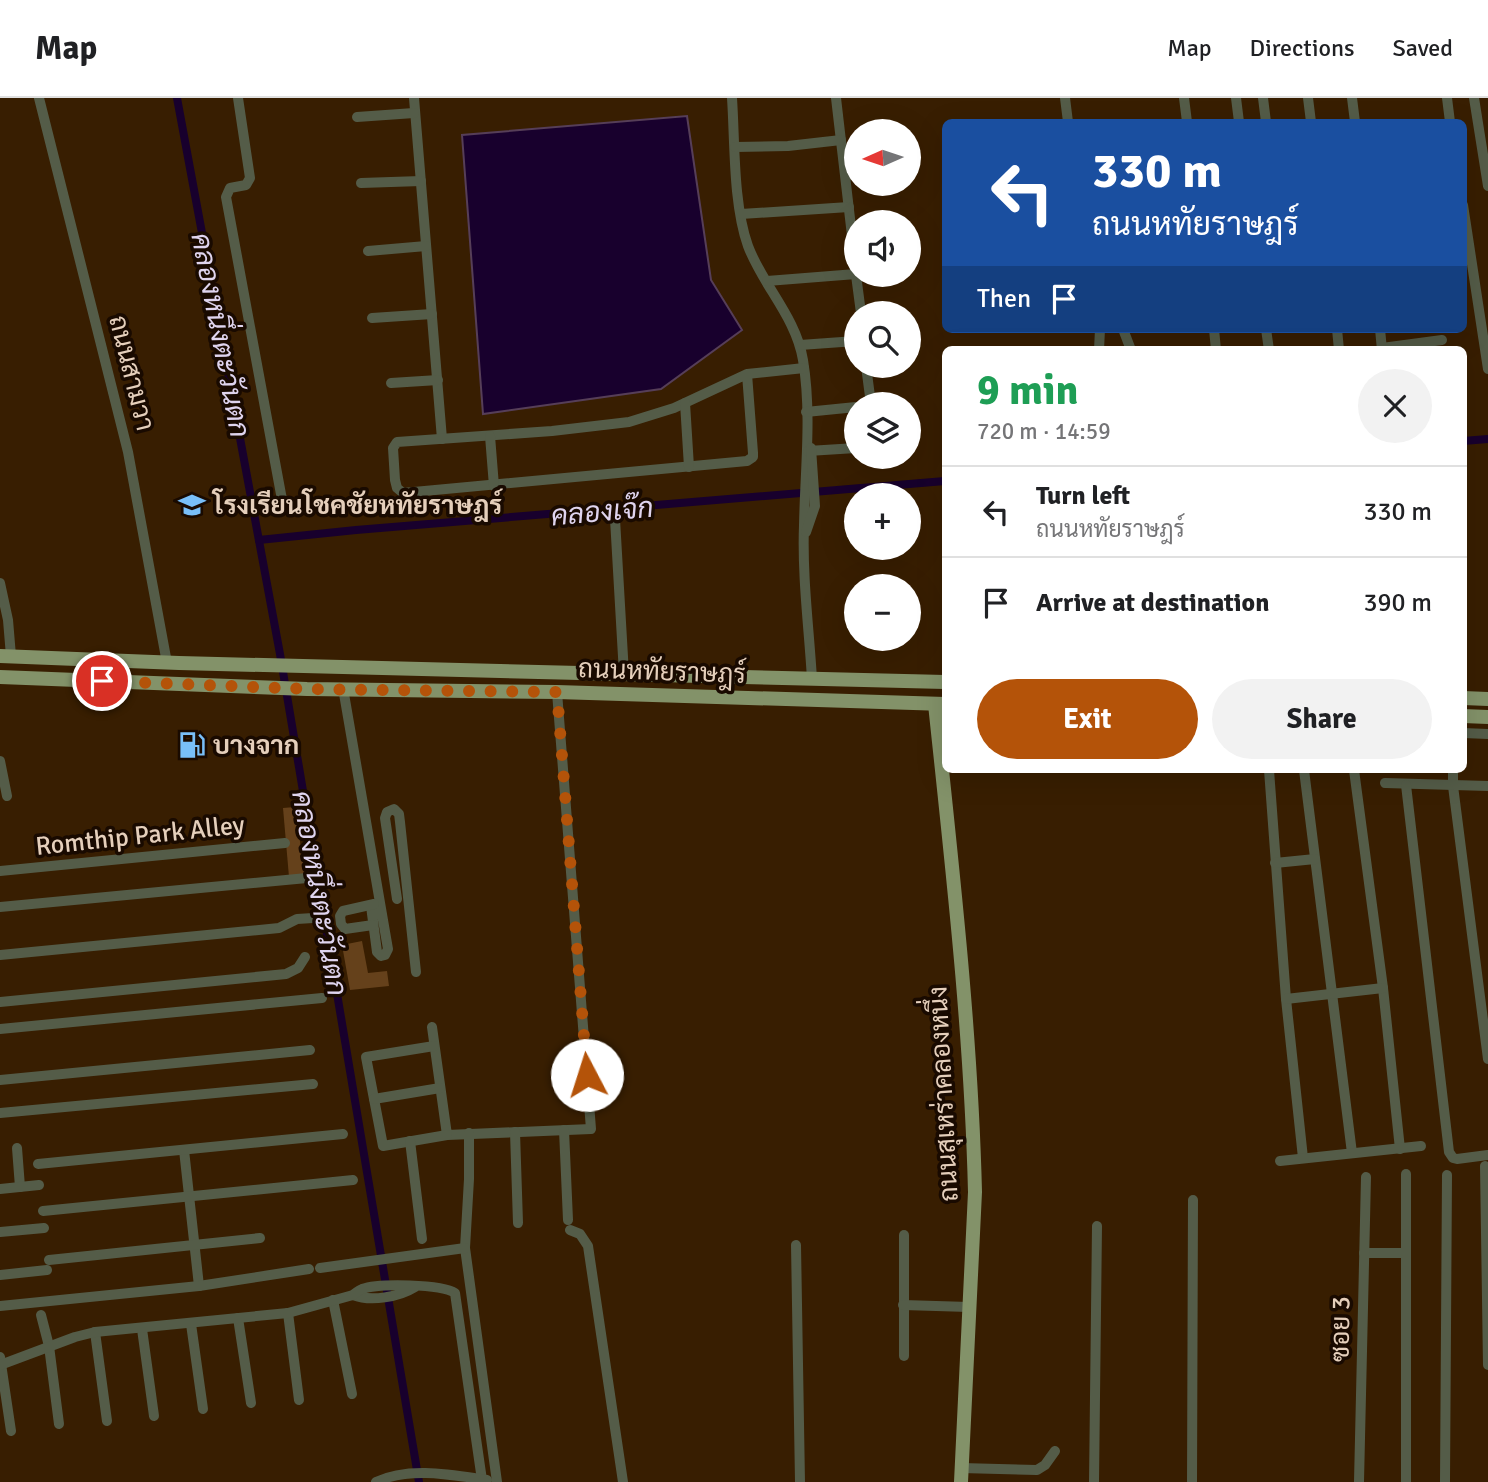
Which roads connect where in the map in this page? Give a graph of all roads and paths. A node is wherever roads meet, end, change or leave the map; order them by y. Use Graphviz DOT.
graph roads {
  1 [pos="39,98"];
  2 [pos="238,98"];
  3 [pos="414,98"];
  4 [pos="732,98"];
  5 [pos="836,98"];
  6 [pos="1065,98"];
  7 [pos="1184,98"];
  8 [pos="1236,98"];
  9 [pos="1263,98"];
  10 [pos="1308,98"];
  11 [pos="1352,98"];
  12 [pos="1447,98"];
  13 [pos="1474,98"];
  14 [pos="414,113"];
  15 [pos="357,117"];
  16 [pos="1068,119"];
  17 [pos="1187,119"];
  18 [pos="1239,119"];
  19 [pos="1266,119"];
  20 [pos="1311,119"];
  21 [pos="1355,119"];
  22 [pos="1450,119"];
  23 [pos="841,140"];
  24 [pos="735,147"];
  25 [pos="421,181"];
  26 [pos="361,183"];
  27 [pos="1488,186"];
  28 [pos="849,206"];
  29 [pos="849,210"];
  30 [pos="741,214"];
  31 [pos="1467,231"];
  32 [pos="426,246"];
  33 [pos="368,251"];
  34 [pos="844,274"];
  35 [pos="767,281"];
  36 [pos="432,314"];
  37 [pos="372,318"];
  38 [pos="1442,340"];
  39 [pos="844,342"];
  40 [pos="800,345"];
  41 [pos="1402,346"];
  42 [pos="804,368"];
  43 [pos="1488,369"];
  44 [pos="747,374"];
  45 [pos="438,380"];
  46 [pos="391,383"];
  47 [pos="685,403"];
  48 [pos="844,408"];
  49 [pos="806,412"];
  50 [pos="491,436"];
  51 [pos="442,439"];
  52 [pos="844,448"];
  53 [pos="809,451"];
  54 [pos="689,467"];
  55 [pos="494,486"];
  56 [pos="283,505"];
  57 [pos="615,519"];
  58 [pos="0,583"];
  59 [pos="6,656"];
  60 [pos="167,663"];
  61 [pos="624,674"];
  62 [pos="0,677"];
  63 [pos="812,679"];
  64 [pos="914,681"];
  65 [pos="942,682"];
  66 [pos="343,688"];
  67 [pos="557,692"];
  68 [pos="1467,698"];
  69 [pos="1488,699"];
  70 [pos="942,700"];
  71 [pos="1467,716"];
  72 [pos="1488,717"];
  73 [pos="1467,733"];
  74 [pos="1488,734"];
  75 [pos="0,761"];
  76 [pos="947,773"];
  77 [pos="1269,773"];
  78 [pos="1304,773"];
  79 [pos="1354,773"];
  80 [pos="1453,773"];
  81 [pos="1385,783"];
  82 [pos="1406,785"];
  83 [pos="1453,786"];
  84 [pos="1488,786"];
  85 [pos="7,796"];
  86 [pos="285,844"];
  87 [pos="1315,859"];
  88 [pos="1275,863"];
  89 [pos="0,871"];
  90 [pos="307,878"];
  91 [pos="403,899"];
  92 [pos="375,904"];
  93 [pos="0,907"];
  94 [pos="313,918"];
  95 [pos="373,925"];
  96 [pos="0,955"];
  97 [pos="305,957"];
  98 [pos="416,972"];
  99 [pos="1383,988"];
  100 [pos="1334,994"];
  101 [pos="322,998"];
  102 [pos="1286,999"];
  103 [pos="0,1002"];
  104 [pos="432,1027"];
  105 [pos="0,1029"];
  106 [pos="434,1046"];
  107 [pos="310,1050"];
  108 [pos="1488,1059"];
  109 [pos="0,1080"];
  110 [pos="313,1084"];
  111 [pos="440,1088"];
  112 [pos="374,1099"];
  113 [pos="0,1112"];
  114 [pos="564,1130"];
  115 [pos="515,1132"];
  116 [pos="468,1133"];
  117 [pos="343,1134"];
  118 [pos="447,1135"];
  119 [pos="410,1141"];
  120 [pos="1421,1146"];
  121 [pos="16,1148"];
  122 [pos="1400,1149"];
  123 [pos="184,1150"];
  124 [pos="1352,1153"];
  125 [pos="1303,1158"];
  126 [pos="1280,1160"];
  127 [pos="1487,1161"];
  128 [pos="38,1164"];
  129 [pos="1406,1174"];
  130 [pos="1447,1175"];
  131 [pos="1366,1177"];
  132 [pos="353,1181"];
  133 [pos="39,1185"];
  134 [pos="20,1187"];
  135 [pos="0,1189"];
  136 [pos="189,1198"];
  137 [pos="1193,1200"];
  138 [pos="43,1211"];
  139 [pos="518,1223"];
  140 [pos="1097,1226"];
  141 [pos="44,1228"];
  142 [pos="0,1232"];
  143 [pos="904,1235"];
  144 [pos="260,1238"];
  145 [pos="422,1239"];
  146 [pos="193,1245"];
  147 [pos="796,1245"];
  148 [pos="465,1248"];
  149 [pos="1364,1253"];
  150 [pos="1406,1253"];
  151 [pos="0,1275"];
  152 [pos="199,1286"];
  153 [pos="333,1300"];
  154 [pos="904,1305"];
  155 [pos="0,1306"];
  156 [pos="969,1307"];
  157 [pos="288,1313"];
  158 [pos="41,1315"];
  159 [pos="238,1318"];
  160 [pos="191,1324"];
  161 [pos="142,1329"];
  162 [pos="95,1332"];
  163 [pos="49,1346"];
  164 [pos="904,1356"];
  165 [pos="0,1362"];
  166 [pos="1488,1365"];
  167 [pos="352,1394"];
  168 [pos="299,1400"];
  169 [pos="251,1403"];
  170 [pos="203,1409"];
  171 [pos="154,1416"];
  172 [pos="107,1421"];
  173 [pos="59,1424"];
  174 [pos="11,1431"];
  175 [pos="1055,1451"];
  176 [pos="961,1475"];
  177 [pos="431,1476"];
  178 [pos="382,1480"];
  179 [pos="482,1480"];
  180 [pos="497,1482"];
  181 [pos="623,1482"];
  182 [pos="800,1482"];
  183 [pos="1094,1482"];
  184 [pos="1192,1482"];
  185 [pos="1359,1482"];
  186 [pos="1406,1482"];
  187 [pos="1445,1482"];
  1 -- 60 [label="street, ถนนสามวา"];
  2 -- 56 [label="street"];
  3 -- 14 [label="street"];
  4 -- 24 [label="street"];
  5 -- 23 [label="street"];
  6 -- 16 [label="street"];
  7 -- 17 [label="street"];
  8 -- 18 [label="street"];
  9 -- 19 [label="street"];
  10 -- 20 [label="street"];
  11 -- 21 [label="street"];
  12 -- 22 [label="street"];
  13 -- 27 [label="street"];
  14 -- 15 [label="street"];
  14 -- 25 [label="street"];
  23 -- 24 [label="street"];
  23 -- 28 [label="street"];
  24 -- 30 [label="street"];
  25 -- 26 [label="street"];
  25 -- 32 [label="street"];
  28 -- 29 [label="street"];
  28 -- 30 [label="street"];
  30 -- 35 [label="street"];
  31 -- 43 [label="street"];
  32 -- 33 [label="street"];
  32 -- 36 [label="street"];
  34 -- 35 [label="street"];
  35 -- 40 [label="street"];
  36 -- 37 [label="street"];
  36 -- 45 [label="street"];
  38 -- 41 [label="street"];
  39 -- 40 [label="street"];
  40 -- 42 [label="street"];
  42 -- 44 [label="street"];
  42 -- 49 [label="street"];
  44 -- 47 [label="street"];
  44 -- 54 [label="street"];
  45 -- 46 [label="street"];
  45 -- 51 [label="street"];
  47 -- 50 [label="street"];
  47 -- 54 [label="street"];
  48 -- 49 [label="street"];
  49 -- 53 [label="street"];
  50 -- 51 [label="street"];
  50 -- 55 [label="street"];
  51 -- 55 [label="street"];
  52 -- 53 [label="street"];
  53 -- 63 [label="street"];
  54 -- 55 [label="street"];
  57 -- 61 [label="street"];
  58 -- 59 [label="street"];
  59 -- 60 [label="main road, ถนนหทัยราษฎร์"];
  60 -- 61 [label="main road, ถนนหทัยราษฎร์"];
  61 -- 63 [label="main road, ถนนหทัยราษฎร์"];
  62 -- 66 [label="main road, ถนนหทัยราษฎร์"];
  63 -- 64 [label="main road, ถนนหทัยราษฎร์"];
  64 -- 65 [label="main road, ถนนหทัยราษฎร์"];
  64 -- 70 [label="main road"];
  66 -- 67 [label="main road, ถนนหทัยราษฎร์"];
  66 -- 92 [label="street"];
  67 -- 70 [label="main road, ถนนหทัยราษฎร์"];
  67 -- 114 [label="street"];
  68 -- 69 [label="main road"];
  71 -- 72 [label="main road"];
  73 -- 74 [label="street"];
  75 -- 85 [label="street"];
  76 -- 156 [label="main road, ถนนสุเหร่าคลองหนึ่ง"];
  77 -- 88 [label="street"];
  78 -- 87 [label="street"];
  79 -- 99 [label="street"];
  80 -- 83 [label="street"];
  81 -- 82 [label="street"];
  82 -- 83 [label="street"];
  82 -- 127 [label="street"];
  83 -- 84 [label="street"];
  83 -- 108 [label="street"];
  86 -- 89 [label="street, Romthip Park Alley"];
  87 -- 88 [label="street"];
  87 -- 100 [label="street"];
  88 -- 102 [label="street"];
  90 -- 93 [label="street"];
  91 -- 91 [label="street"];
  91 -- 92 [label="street"];
  91 -- 98 [label="street"];
  92 -- 95 [label="street"];
  92 -- 95 [label="street"];
  92 -- 95 [label="street"];
  94 -- 96 [label="street"];
  97 -- 103 [label="street"];
  99 -- 100 [label="street"];
  99 -- 122 [label="street"];
  100 -- 102 [label="street"];
  100 -- 124 [label="street"];
  101 -- 105 [label="street"];
  102 -- 125 [label="street"];
  104 -- 106 [label="street"];
  106 -- 111 [label="street"];
  106 -- 112 [label="street"];
  107 -- 109 [label="street"];
  110 -- 113 [label="street"];
  111 -- 112 [label="street"];
  111 -- 118 [label="street"];
  112 -- 119 [label="street"];
  114 -- 115 [label="street"];
  114 -- 181 [label="street"];
  115 -- 116 [label="street"];
  115 -- 139 [label="street"];
  116 -- 118 [label="street"];
  116 -- 148 [label="street"];
  117 -- 123 [label="street"];
  118 -- 119 [label="street"];
  119 -- 145 [label="street"];
  120 -- 122 [label="street"];
  121 -- 134 [label="street"];
  122 -- 124 [label="street"];
  123 -- 128 [label="street"];
  123 -- 136 [label="street"];
  124 -- 125 [label="street"];
  125 -- 126 [label="street"];
  127 -- 166 [label="street"];
  129 -- 150 [label="street"];
  130 -- 187 [label="street"];
  131 -- 149 [label="street, ซอย 3"];
  132 -- 136 [label="street"];
  133 -- 134 [label="street"];
  134 -- 135 [label="street"];
  136 -- 138 [label="street"];
  136 -- 146 [label="street"];
  137 -- 184 [label="street"];
  140 -- 183 [label="street"];
  141 -- 142 [label="street"];
  143 -- 154 [label="street"];
  144 -- 146 [label="street"];
  146 -- 151 [label="street"];
  146 -- 152 [label="street"];
  147 -- 182 [label="street"];
  148 -- 152 [label="street"];
  148 -- 180 [label="street"];
  149 -- 150 [label="street"];
  149 -- 185 [label="street, ซอย 3"];
  150 -- 186 [label="street"];
  152 -- 155 [label="street"];
  153 -- 157 [label="street"];
  153 -- 167 [label="street"];
  153 -- 179 [label="street"];
  154 -- 156 [label="street"];
  154 -- 164 [label="street"];
  156 -- 176 [label="main road, ถนนสุเหร่าคลองหนึ่ง"];
  157 -- 159 [label="street"];
  157 -- 168 [label="street"];
  158 -- 163 [label="street"];
  159 -- 160 [label="street"];
  159 -- 169 [label="street"];
  160 -- 161 [label="street"];
  160 -- 170 [label="street"];
  161 -- 162 [label="street"];
  161 -- 171 [label="street"];
  162 -- 163 [label="street"];
  162 -- 172 [label="street"];
  163 -- 165 [label="street"];
  163 -- 173 [label="street"];
  165 -- 174 [label="street"];
  175 -- 176 [label="street"];
  177 -- 178 [label="street"];
  177 -- 179 [label="street"];
  179 -- 180 [label="street"];
}
